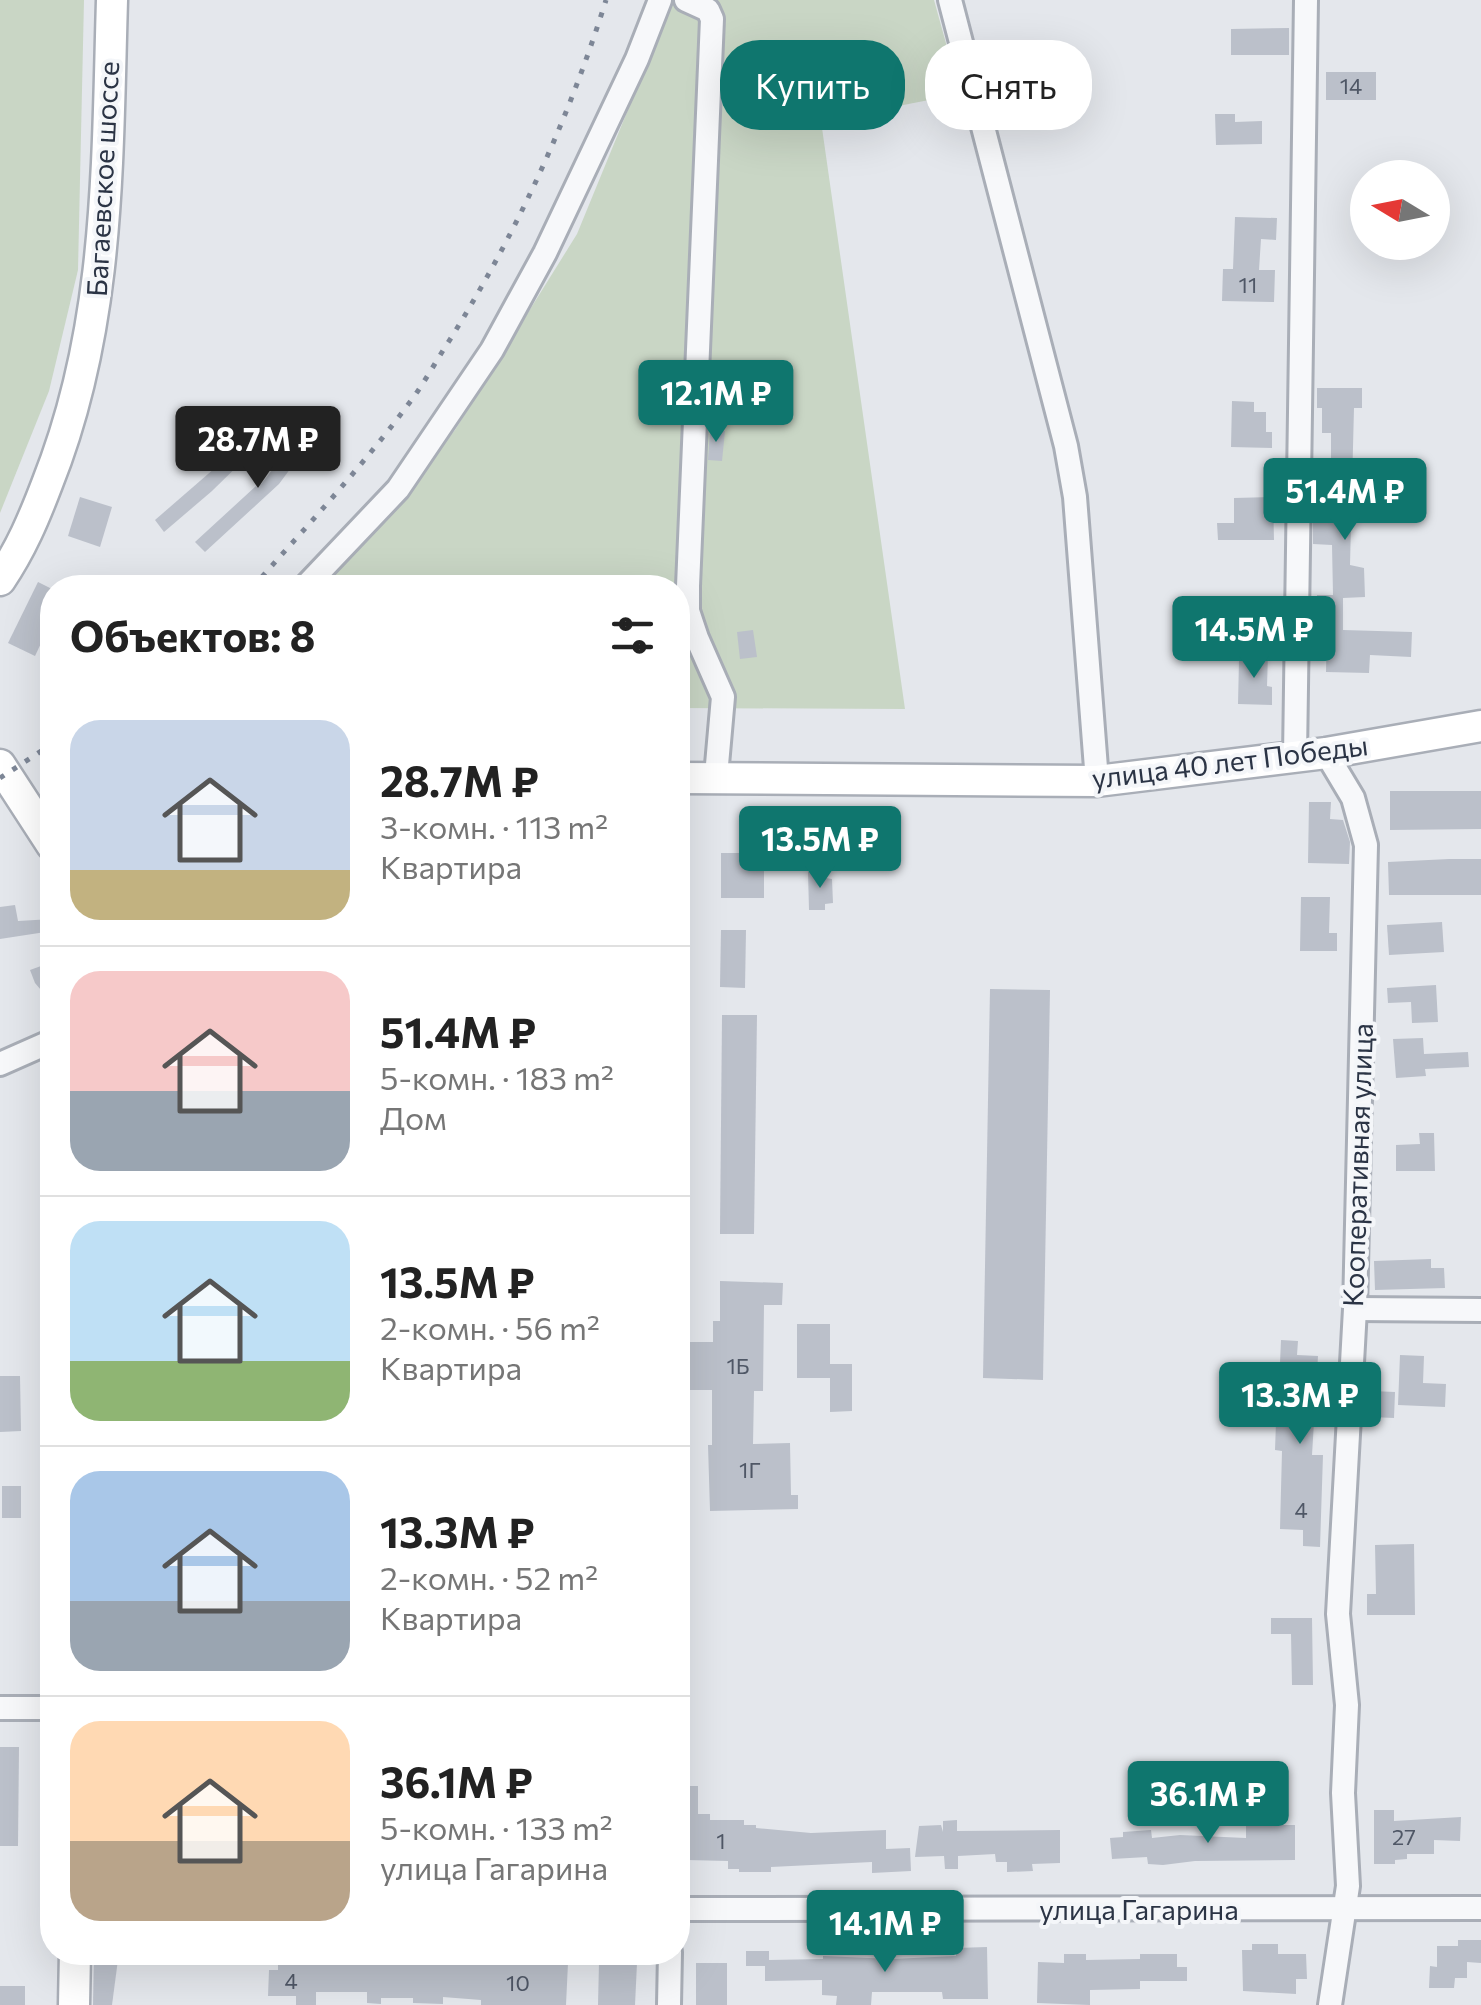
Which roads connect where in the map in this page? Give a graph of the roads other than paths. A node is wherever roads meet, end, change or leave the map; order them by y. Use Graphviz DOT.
graph roads {
  1 [pos="112,0"];
  2 [pos="660,0"];
  3 [pos="686,0"];
  4 [pos="950,0"];
  5 [pos="1306,0"];
  6 [pos="316,575"];
  7 [pos="688,575"];
  8 [pos="0,580"];
  9 [pos="690,605"];
  10 [pos="1481,726"];
  11 [pos="1326,752"];
  12 [pos="1295,756"];
  13 [pos="0,765"];
  14 [pos="716,776"];
  15 [pos="690,777"];
  16 [pos="1097,780"];
  17 [pos="40,806"];
  18 [pos="40,1046"];
  19 [pos="0,1064"];
  20 [pos="1354,1309"];
  21 [pos="1481,1310"];
  22 [pos="0,1708"];
  23 [pos="40,1708"];
  24 [pos="1481,1908"];
  25 [pos="690,1909"];
  26 [pos="1343,1911"];
  27 [pos="75,1965"];
  28 [pos="670,1965"];
  29 [pos="74,2005"];
  30 [pos="670,2005"];
  31 [pos="1330,2005"];
  1 -- 8 [label="street, Багаевское шоссе"];
  2 -- 6 [label="street"];
  3 -- 7 [label="street"];
  4 -- 16 [label="street"];
  5 -- 12 [label="street"];
  9 -- 14 [label="street"];
  10 -- 11 [label="street, улица 40 лет Победы"];
  11 -- 12 [label="street, улица 40 лет Победы"];
  11 -- 20 [label="street, Кооперативная улица"];
  12 -- 16 [label="street, улица 40 лет Победы"];
  13 -- 17 [label="street"];
  14 -- 15 [label="street, улица 40 лет Победы"];
  14 -- 16 [label="street, улица 40 лет Победы"];
  18 -- 19 [label="street"];
  20 -- 21 [label="street"];
  20 -- 26 [label="street, Кооперативная улица"];
  22 -- 23 [label="street"];
  24 -- 26 [label="street, улица Гагарина"];
  25 -- 26 [label="street, улица Гагарина"];
  26 -- 31 [label="street, Кооперативная улица"];
  27 -- 29 [label="street"];
  28 -- 30 [label="street"];
}
